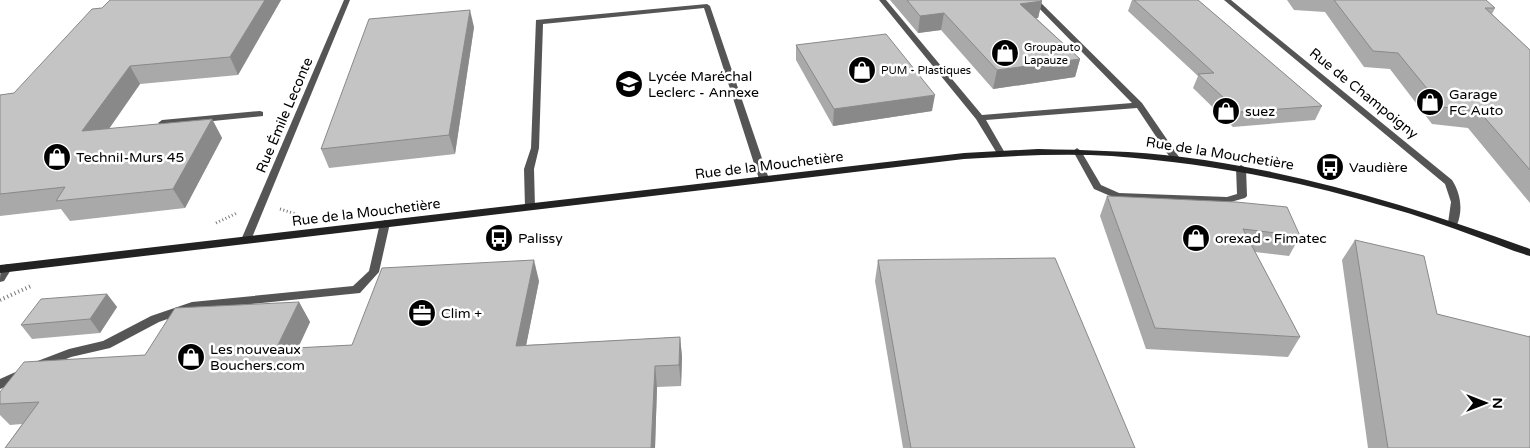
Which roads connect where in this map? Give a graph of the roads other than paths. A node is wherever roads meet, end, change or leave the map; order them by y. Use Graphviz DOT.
graph roads {
  1 [pos="347,0"];
  2 [pos="882,0"];
  3 [pos="1034,0"];
  4 [pos="1226,0"];
  5 [pos="1139,105"];
  6 [pos="260,114"];
  7 [pos="980,118"];
  8 [pos="162,123"];
  9 [pos="1077,151"];
  10 [pos="1001,153"];
  11 [pos="1174,158"];
  12 [pos="1241,168"];
  13 [pos="764,180"];
  14 [pos="530,207"];
  15 [pos="384,223"];
  16 [pos="1453,223"];
  17 [pos="246,240"];
  18 [pos="1530,253"];
  19 [pos="4,269"];
  20 [pos="0,278"];
  21 [pos="0,384"];
  1 -- 17 [label="street, Rue Émile Leconte"];
  2 -- 7 [label="street"];
  3 -- 5 [label="street"];
  4 -- 16 [label="street, Rue de Champoigny"];
  5 -- 7 [label="street"];
  5 -- 11 [label="street"];
  6 -- 8 [label="street"];
  7 -- 10 [label="street"];
  9 -- 10 [label="street, Rue de la Mouchetière"];
  9 -- 11 [label="street, Rue de la Mouchetière"];
  9 -- 12 [label="street"];
  10 -- 13 [label="street, Rue de la Mouchetière"];
  11 -- 12 [label="street, Rue de la Mouchetière"];
  12 -- 16 [label="street, Rue de la Mouchetière"];
  13 -- 14 [label="street, Rue de la Mouchetière"];
  13 -- 14 [label="street"];
  14 -- 15 [label="street, Rue de la Mouchetière"];
  15 -- 17 [label="street, Rue de la Mouchetière"];
  15 -- 21 [label="street"];
  16 -- 18 [label="street, Rue de la Mouchetière"];
  17 -- 19 [label="street, Rue de la Mouchetière"];
  19 -- 20 [label="street"];
}
